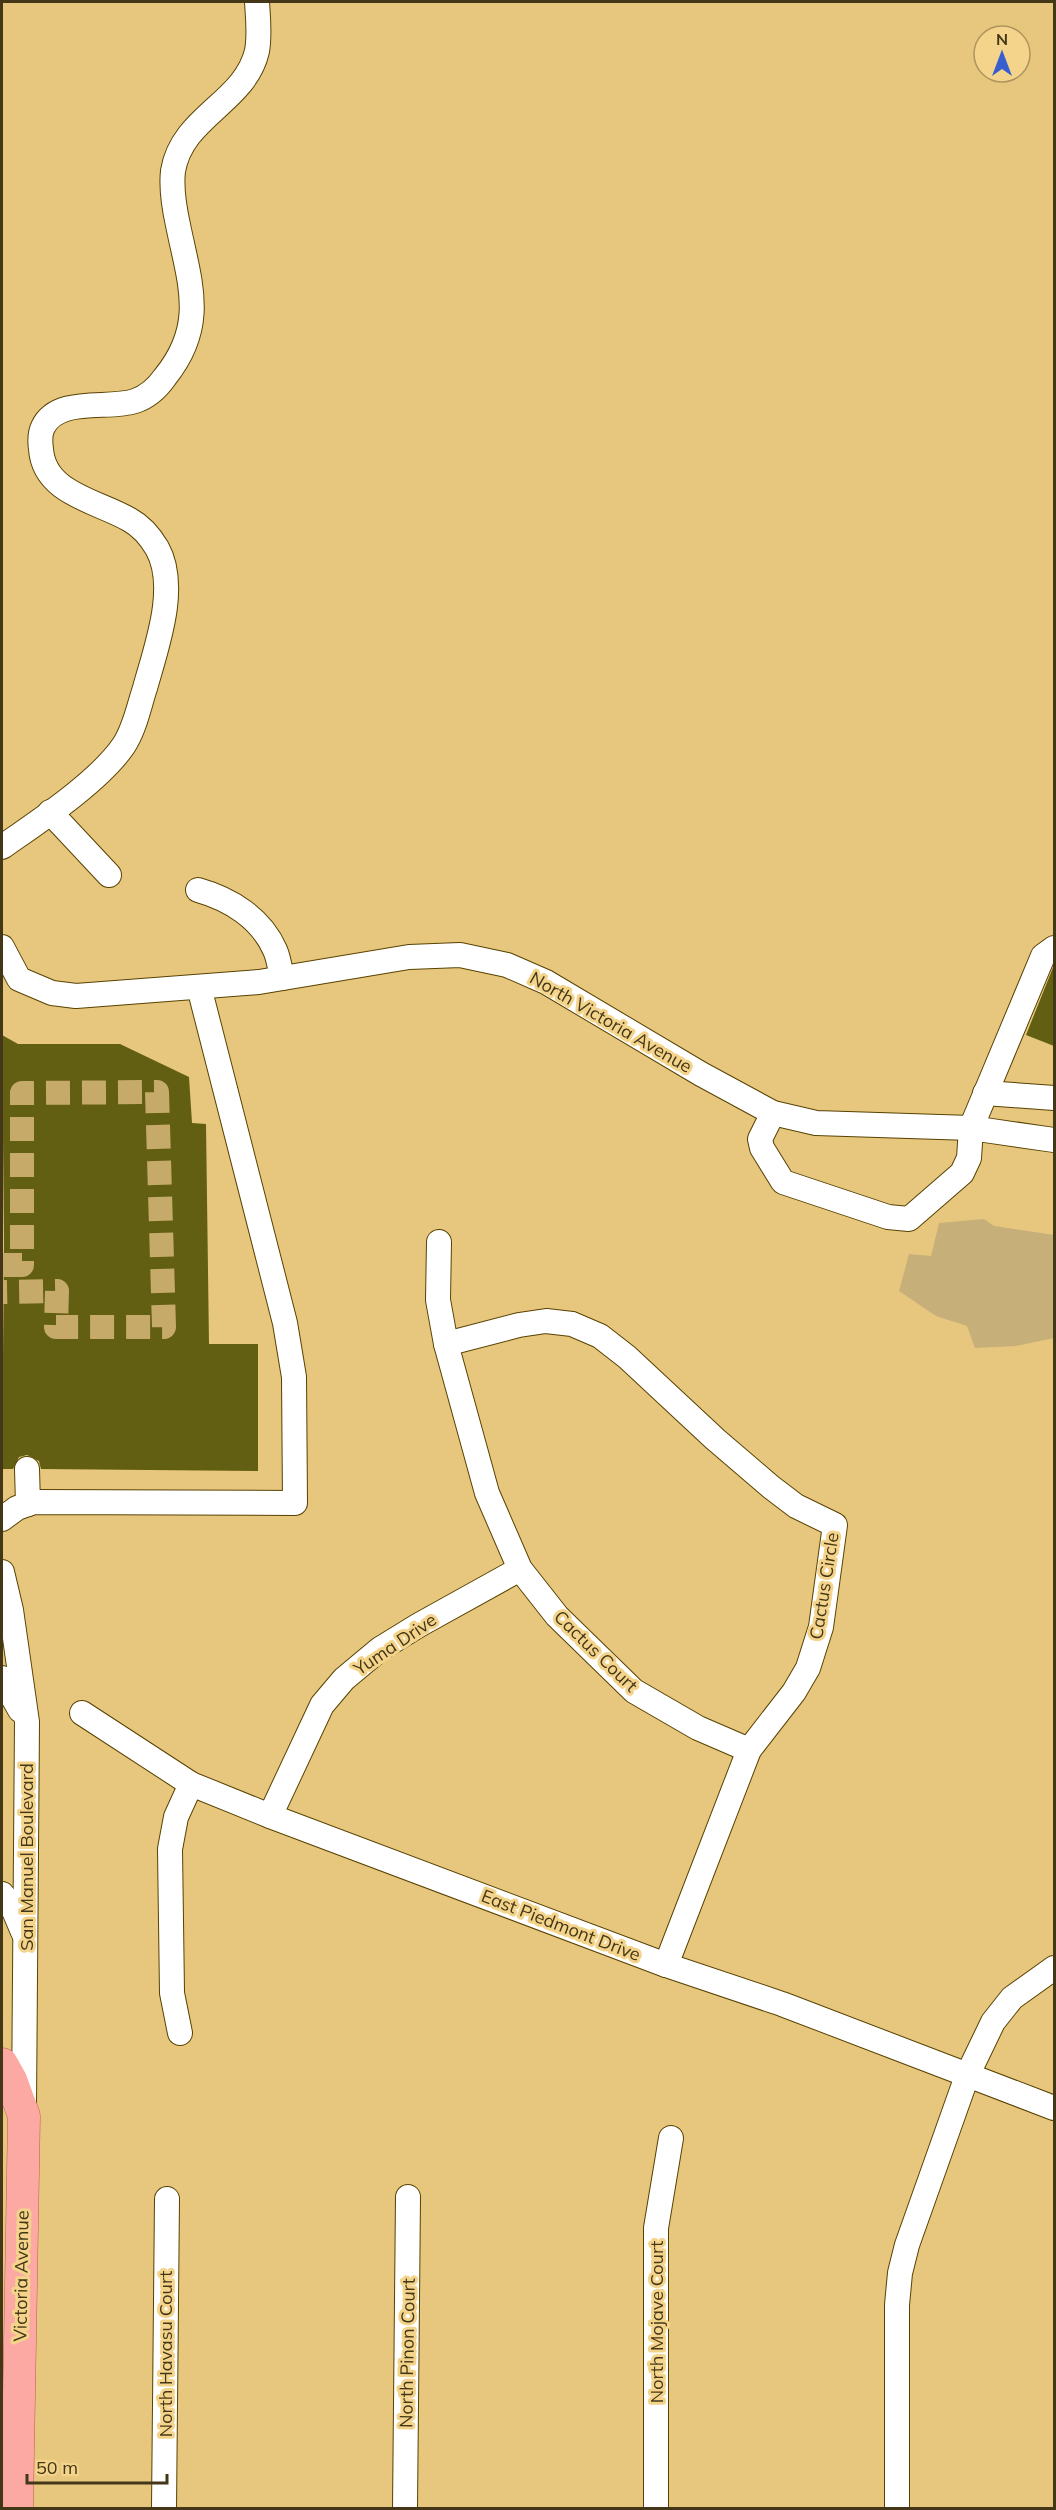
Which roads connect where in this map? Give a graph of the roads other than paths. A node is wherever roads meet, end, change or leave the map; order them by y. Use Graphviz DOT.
graph roads {
  1 [pos="257,2"];
  2 [pos="50,812"];
  3 [pos="2,847"];
  4 [pos="109,875"];
  5 [pos="198,890"];
  6 [pos="2,947"];
  7 [pos="1054,948"];
  8 [pos="282,978"];
  9 [pos="199,987"];
  10 [pos="985,1093"];
  11 [pos="1054,1098"];
  12 [pos="773,1113"];
  13 [pos="971,1128"];
  14 [pos="1054,1140"];
  15 [pos="439,1242"];
  16 [pos="446,1344"];
  17 [pos="27,1469"];
  18 [pos="28,1504"];
  19 [pos="2,1519"];
  20 [pos="520,1569"];
  21 [pos="2,1572"];
  22 [pos="2,1678"];
  23 [pos="82,1713"];
  24 [pos="27,1722"];
  25 [pos="749,1750"];
  26 [pos="191,1784"];
  27 [pos="270,1816"];
  28 [pos="2,1894"];
  29 [pos="26,1940"];
  30 [pos="666,1965"];
  31 [pos="1054,1968"];
  32 [pos="180,2033"];
  33 [pos="26,2043"];
  34 [pos="2,2064"];
  35 [pos="967,2076"];
  36 [pos="1054,2108"];
  37 [pos="24,2116"];
  38 [pos="671,2138"];
  39 [pos="408,2197"];
  40 [pos="166,2199"];
  41 [pos="17,2508"];
  42 [pos="164,2508"];
  43 [pos="405,2508"];
  44 [pos="656,2508"];
  45 [pos="897,2508"];
  1 -- 2 [label="street"];
  2 -- 3 [label="street"];
  2 -- 4 [label="street"];
  5 -- 8 [label="street"];
  6 -- 9 [label="street, North Victoria Avenue"];
  7 -- 10 [label="street"];
  8 -- 9 [label="street, North Victoria Avenue"];
  8 -- 12 [label="street, North Victoria Avenue"];
  9 -- 18 [label="street"];
  10 -- 11 [label="street"];
  10 -- 13 [label="street"];
  12 -- 13 [label="street, North Victoria Avenue"];
  12 -- 13 [label="street"];
  13 -- 14 [label="street, North Victoria Avenue"];
  15 -- 16 [label="street, Cactus Court"];
  16 -- 20 [label="street, Cactus Court"];
  16 -- 25 [label="street, Cactus Circle"];
  17 -- 18 [label="street"];
  18 -- 19 [label="street"];
  20 -- 25 [label="street, Cactus Court"];
  20 -- 27 [label="street, Yuma Drive"];
  21 -- 24 [label="street"];
  22 -- 24 [label="street, San Manuel Boulevard"];
  23 -- 26 [label="street, East Piedmont Drive"];
  24 -- 29 [label="street, San Manuel Boulevard"];
  25 -- 30 [label="street, Cactus Circle"];
  26 -- 27 [label="street, East Piedmont Drive"];
  26 -- 32 [label="street"];
  27 -- 30 [label="street, East Piedmont Drive"];
  28 -- 29 [label="street"];
  29 -- 33 [label="street, San Manuel Boulevard"];
  30 -- 35 [label="street, East Piedmont Drive"];
  31 -- 35 [label="street"];
  33 -- 37 [label="street, Victoria Avenue"];
  34 -- 37 [label="main road"];
  35 -- 36 [label="street, East Piedmont Drive"];
  35 -- 45 [label="street"];
  37 -- 41 [label="main road, Victoria Avenue"];
  38 -- 44 [label="street, North Mojave Court"];
  39 -- 43 [label="street, North Pinon Court"];
  40 -- 42 [label="street, North Havasu Court"];
}
